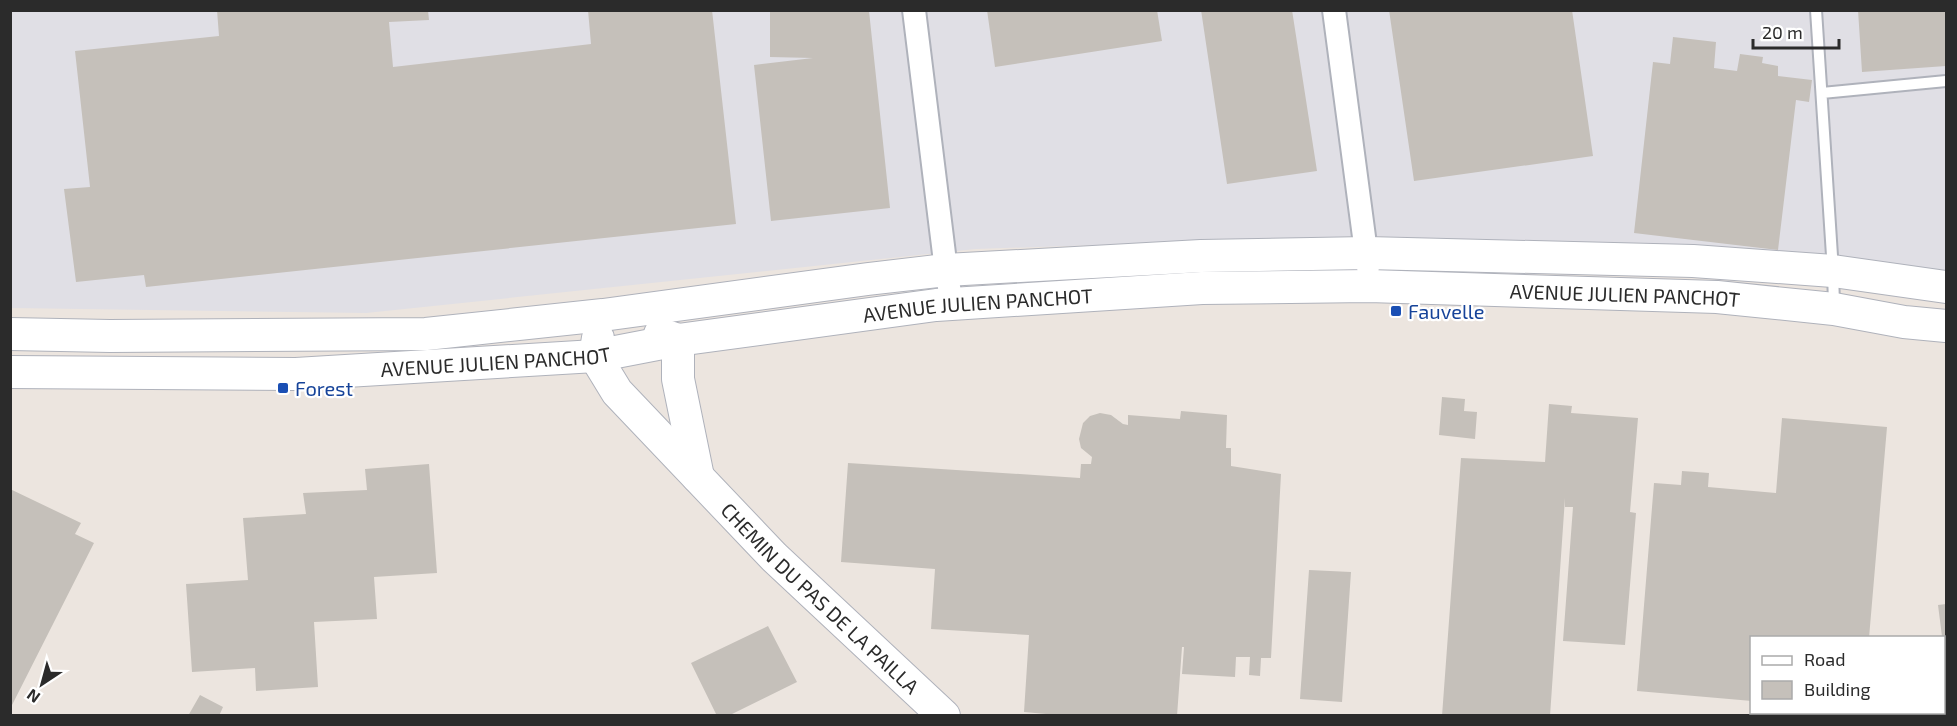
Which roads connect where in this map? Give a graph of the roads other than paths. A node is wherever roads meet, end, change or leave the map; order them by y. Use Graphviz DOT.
graph roads {
  1 [pos="914,10"];
  2 [pos="1334,10"];
  3 [pos="1816,10"];
  4 [pos="1947,81"];
  5 [pos="1822,93"];
  6 [pos="1367,253"];
  7 [pos="946,270"];
  8 [pos="1833,271"];
  9 [pos="1370,286"];
  10 [pos="1947,287"];
  11 [pos="952,304"];
  12 [pos="1834,309"];
  13 [pos="603,315"];
  14 [pos="1947,316"];
  15 [pos="1904,322"];
  16 [pos="1947,326"];
  17 [pos="10,334"];
  18 [pos="678,340"];
  19 [pos="595,356"];
  20 [pos="10,372"];
  21 [pos="698,477"];
  22 [pos="944,716"];
  1 -- 7 [label="street"];
  2 -- 6 [label="street"];
  3 -- 5 [label="lane"];
  4 -- 5 [label="lane"];
  5 -- 8 [label="lane"];
  6 -- 7 [label="main road, AVENUE JULIEN PANCHOT"];
  6 -- 8 [label="main road, AVENUE JULIEN PANCHOT"];
  6 -- 9 [label="street"];
  7 -- 11 [label="street"];
  7 -- 13 [label="main road, AVENUE JULIEN PANCHOT"];
  8 -- 10 [label="main road, AVENUE JULIEN PANCHOT"];
  8 -- 12 [label="lane"];
  9 -- 11 [label="main road, AVENUE JULIEN PANCHOT"];
  9 -- 12 [label="main road, AVENUE JULIEN PANCHOT"];
  11 -- 18 [label="main road, AVENUE JULIEN PANCHOT"];
  12 -- 15 [label="main road, AVENUE JULIEN PANCHOT"];
  13 -- 17 [label="main road, AVENUE JULIEN PANCHOT"];
  13 -- 18 [label="main road"];
  13 -- 19 [label="main road"];
  14 -- 15 [label="lane"];
  15 -- 16 [label="main road, AVENUE JULIEN PANCHOT"];
  18 -- 19 [label="main road, AVENUE JULIEN PANCHOT"];
  18 -- 21 [label="main road"];
  19 -- 20 [label="main road, AVENUE JULIEN PANCHOT"];
  19 -- 21 [label="main road, CHEMIN DU PAS DE LA PAILLA"];
  21 -- 22 [label="main road, CHEMIN DU PAS DE LA PAILLA"];
}
